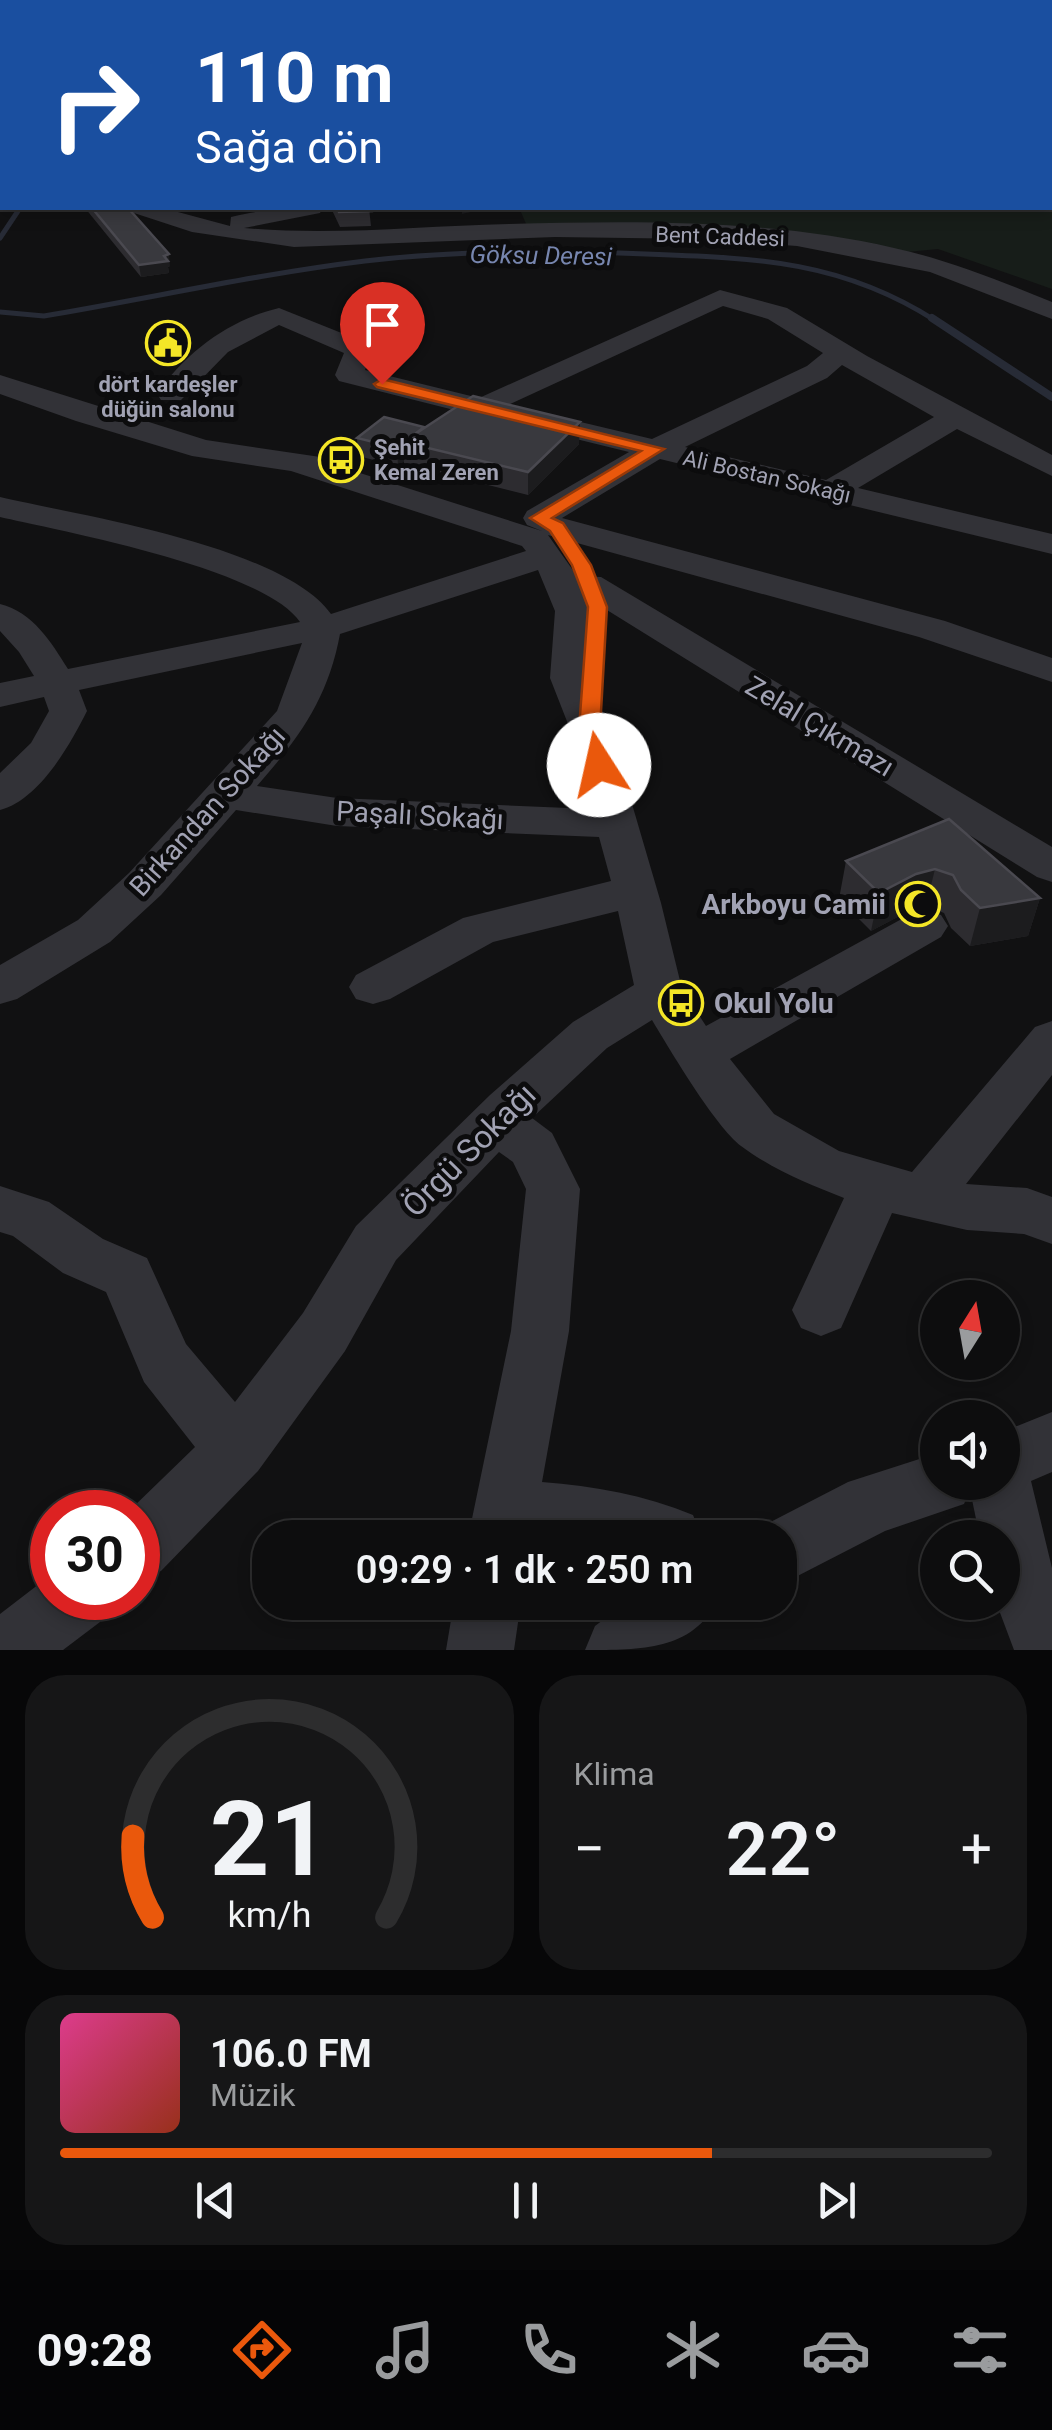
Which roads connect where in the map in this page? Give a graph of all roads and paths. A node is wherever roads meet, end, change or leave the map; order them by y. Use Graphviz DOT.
graph roads {
  1 [pos="151,210"];
  2 [pos="301,210"];
  3 [pos="512,219"];
  4 [pos="209,227"];
  5 [pos="1052,311"];
  6 [pos="844,355"];
  7 [pos="0,384"];
  8 [pos="171,394"];
  9 [pos="482,408"];
  10 [pos="961,419"];
  11 [pos="656,449"];
  12 [pos="1052,467"];
  13 [pos="830,491"];
  14 [pos="0,507"];
  15 [pos="547,534"];
  16 [pos="1052,544"];
  17 [pos="589,584"];
  18 [pos="0,615"];
  19 [pos="323,628"];
  20 [pos="1052,671"];
  21 [pos="58,683"];
  22 [pos="0,696"];
  23 [pos="590,729"];
  24 [pos="226,795"];
  25 [pos="0,797"];
  26 [pos="615,824"];
  27 [pos="1052,867"];
  28 [pos="635,891"];
  29 [pos="925,926"];
  30 [pos="0,987"];
  31 [pos="373,987"];
  32 [pos="659,992"];
  33 [pos="1052,1040"];
  34 [pos="698,1054"];
  35 [pos="497,1121"];
  36 [pos="900,1192"];
  37 [pos="0,1208"];
  38 [pos="1052,1221"];
  39 [pos="820,1310"];
  40 [pos="1052,1442"];
  41 [pos="236,1450"];
  42 [pos="1020,1456"];
  43 [pos="920,1489"];
  44 [pos="1004,1500"];
  45 [pos="504,1520"];
  46 [pos="562,1520"];
  47 [pos="599,1520"];
  48 [pos="160,1526"];
  49 [pos="797,1543"];
  50 [pos="47,1620"];
  51 [pos="485,1620"];
  52 [pos="660,1620"];
  53 [pos="8,1650"];
  54 [pos="480,1650"];
  55 [pos="619,1650"];
  56 [pos="1048,1650"];
  1 -- 4 [label="street, Bent Caddesi"];
  2 -- 4 [label="street"];
  3 -- 4 [label="street, Bent Caddesi"];
  3 -- 5 [label="street, Bent Caddesi"];
  6 -- 9 [label="street"];
  6 -- 10 [label="street"];
  6 -- 11 [label="street"];
  7 -- 15 [label="street"];
  8 -- 9 [label="street, Ali Bostan Sokağı"];
  9 -- 11 [label="street, Ali Bostan Sokağı"];
  10 -- 12 [label="street"];
  10 -- 13 [label="street"];
  11 -- 13 [label="street, Ali Bostan Sokağı"];
  11 -- 15 [label="street"];
  13 -- 16 [label="street, Ali Bostan Sokağı"];
  14 -- 19 [label="street"];
  15 -- 17 [label="street"];
  15 -- 19 [label="street"];
  15 -- 20 [label="street"];
  15 -- 23 [label="street"];
  17 -- 23 [label="street"];
  17 -- 27 [label="street, Zelal Çıkmazı"];
  18 -- 21 [label="street"];
  19 -- 21 [label="street"];
  19 -- 24 [label="street, Birkandan Sokağı"];
  21 -- 22 [label="street"];
  21 -- 25 [label="street"];
  23 -- 26 [label="street"];
  24 -- 26 [label="street, Paşalı Sokağı"];
  24 -- 30 [label="street, Birkandan Sokağı"];
  26 -- 28 [label="street"];
  28 -- 31 [label="street"];
  28 -- 32 [label="street"];
  29 -- 34 [label="street"];
  32 -- 34 [label="street"];
  32 -- 35 [label="street, Örgü Sokağı"];
  33 -- 36 [label="street"];
  34 -- 36 [label="street"];
  35 -- 41 [label="street, Örgü Sokağı"];
  35 -- 45 [label="street"];
  36 -- 38 [label="street"];
  36 -- 39 [label="street"];
  37 -- 41 [label="street"];
  40 -- 42 [label="street"];
  41 -- 48 [label="street, Örgü Sokağı"];
  43 -- 49 [label="street"];
  44 -- 56 [label="street"];
  46 -- 47 [label="street"];
  50 -- 53 [label="street"];
  51 -- 54 [label="street"];
  52 -- 55 [label="street"];
}
